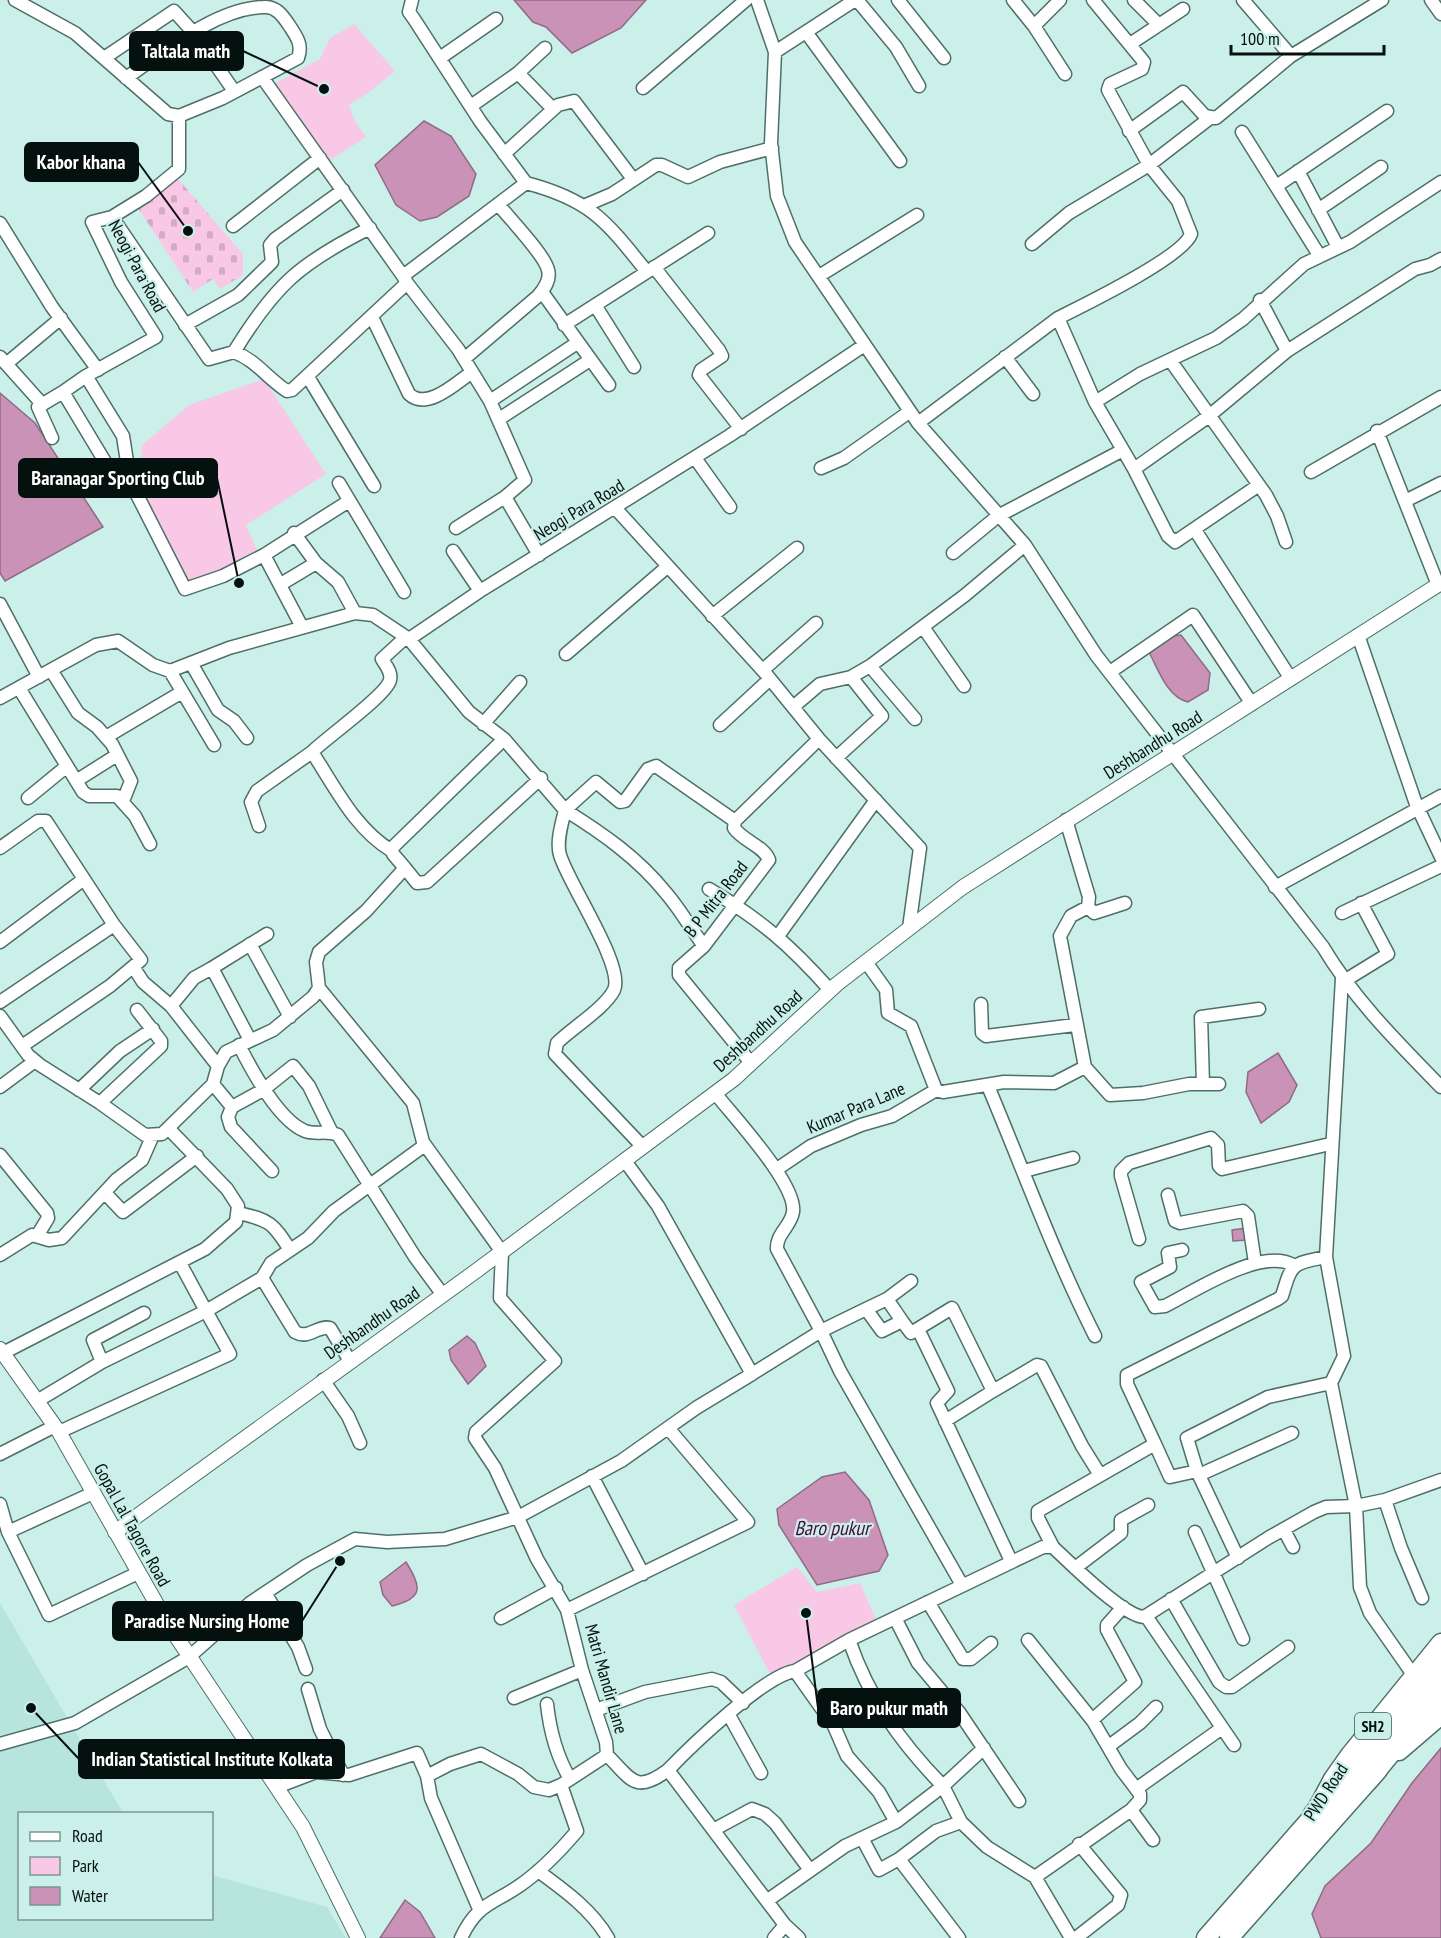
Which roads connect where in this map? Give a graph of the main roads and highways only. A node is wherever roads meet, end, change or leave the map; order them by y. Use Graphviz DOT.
graph roads {
  1 [pos="1441,1643"];
  2 [pos="1441,1667"];
  3 [pos="1441,1691"];
  4 [pos="1441,1716"];
  5 [pos="1368,1779"];
  6 [pos="1314,1815"];
  7 [pos="1206,1938"];
  8 [pos="1229,1938"];
  1 -- 6 [label="main road, PWD Road / SH2"];
  2 -- 6 [label="highway"];
  3 -- 5 [label="highway"];
  4 -- 5 [label="main road, PWD Road / SH2"];
  5 -- 8 [label="main road, PWD Road / SH2"];
  6 -- 7 [label="main road, PWD Road / SH2"];
}
